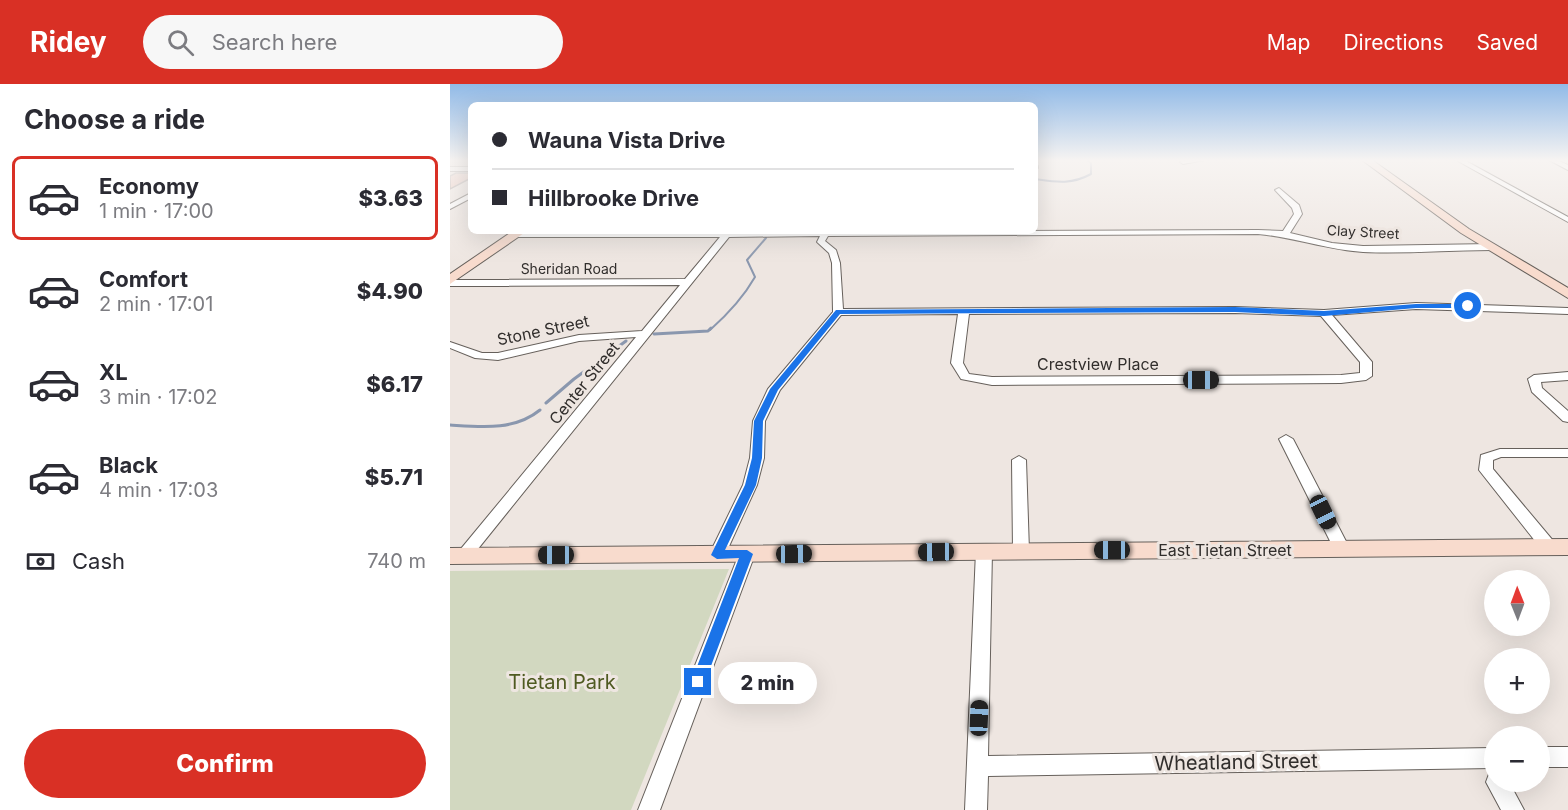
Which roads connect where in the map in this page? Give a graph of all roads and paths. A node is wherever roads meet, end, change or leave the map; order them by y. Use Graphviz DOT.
graph roads {
  1 [pos="1284,194"];
  2 [pos="1414,194"];
  3 [pos="1521,194"];
  4 [pos="468,197"];
  5 [pos="462,200"];
  6 [pos="468,200"];
  7 [pos="450,207"];
  8 [pos="1568,220"];
  9 [pos="1038,233"];
  10 [pos="516,234"];
  11 [pos="727,234"];
  12 [pos="825,234"];
  13 [pos="1284,234"];
  14 [pos="1332,246"];
  15 [pos="1492,247"];
  16 [pos="1330,259"];
  17 [pos="450,281"];
  18 [pos="688,282"];
  19 [pos="1568,294"];
  20 [pos="964,311"];
  21 [pos="1568,311"];
  22 [pos="838,312"];
  23 [pos="1324,313"];
  24 [pos="645,334"];
  25 [pos="450,345"];
  26 [pos="1568,376"];
  27 [pos="1568,418"];
  28 [pos="1286,439"];
  29 [pos="1568,453"];
  30 [pos="1019,460"];
  31 [pos="1559,547"];
  32 [pos="1342,549"];
  33 [pos="984,551"];
  34 [pos="1021,551"];
  35 [pos="747,554"];
  36 [pos="717,555"];
  37 [pos="457,556"];
  38 [pos="1550,757"];
  39 [pos="1568,757"];
  40 [pos="1484,758"];
  41 [pos="977,766"];
  42 [pos="1503,792"];
  43 [pos="649,810"];
  44 [pos="976,810"];
  45 [pos="1513,810"];
  1 -- 13 [label="street"];
  2 -- 15 [label="main road"];
  3 -- 8 [label="street"];
  4 -- 5 [label="street"];
  5 -- 6 [label="street"];
  5 -- 7 [label="street"];
  9 -- 13 [label="street, Clay Street"];
  10 -- 17 [label="main road"];
  11 -- 18 [label="street, Center Street"];
  12 -- 22 [label="street"];
  13 -- 14 [label="street, Clay Street"];
  14 -- 15 [label="street, Clay Street"];
  14 -- 16 [label="street"];
  15 -- 19 [label="main road"];
  17 -- 18 [label="street, Sheridan Road"];
  18 -- 24 [label="street, Center Street"];
  20 -- 22 [label="street"];
  20 -- 23 [label="street"];
  20 -- 23 [label="street, Crestview Place"];
  21 -- 23 [label="street"];
  22 -- 36 [label="street"];
  24 -- 25 [label="street, Stone Street"];
  24 -- 37 [label="street, Center Street"];
  26 -- 27 [label="street"];
  28 -- 32 [label="street"];
  29 -- 31 [label="street"];
  30 -- 34 [label="street"];
  31 -- 32 [label="main road, East Tietan Street"];
  32 -- 34 [label="main road, East Tietan Street"];
  33 -- 34 [label="main road, East Tietan Street"];
  33 -- 35 [label="main road, East Tietan Street"];
  33 -- 41 [label="street"];
  35 -- 36 [label="main road, East Tietan Street"];
  35 -- 43 [label="street"];
  36 -- 37 [label="main road, East Tietan Street"];
  38 -- 39 [label="street"];
  40 -- 41 [label="street, Wheatland Street"];
  41 -- 44 [label="street"];
  42 -- 45 [label="street"];
}
